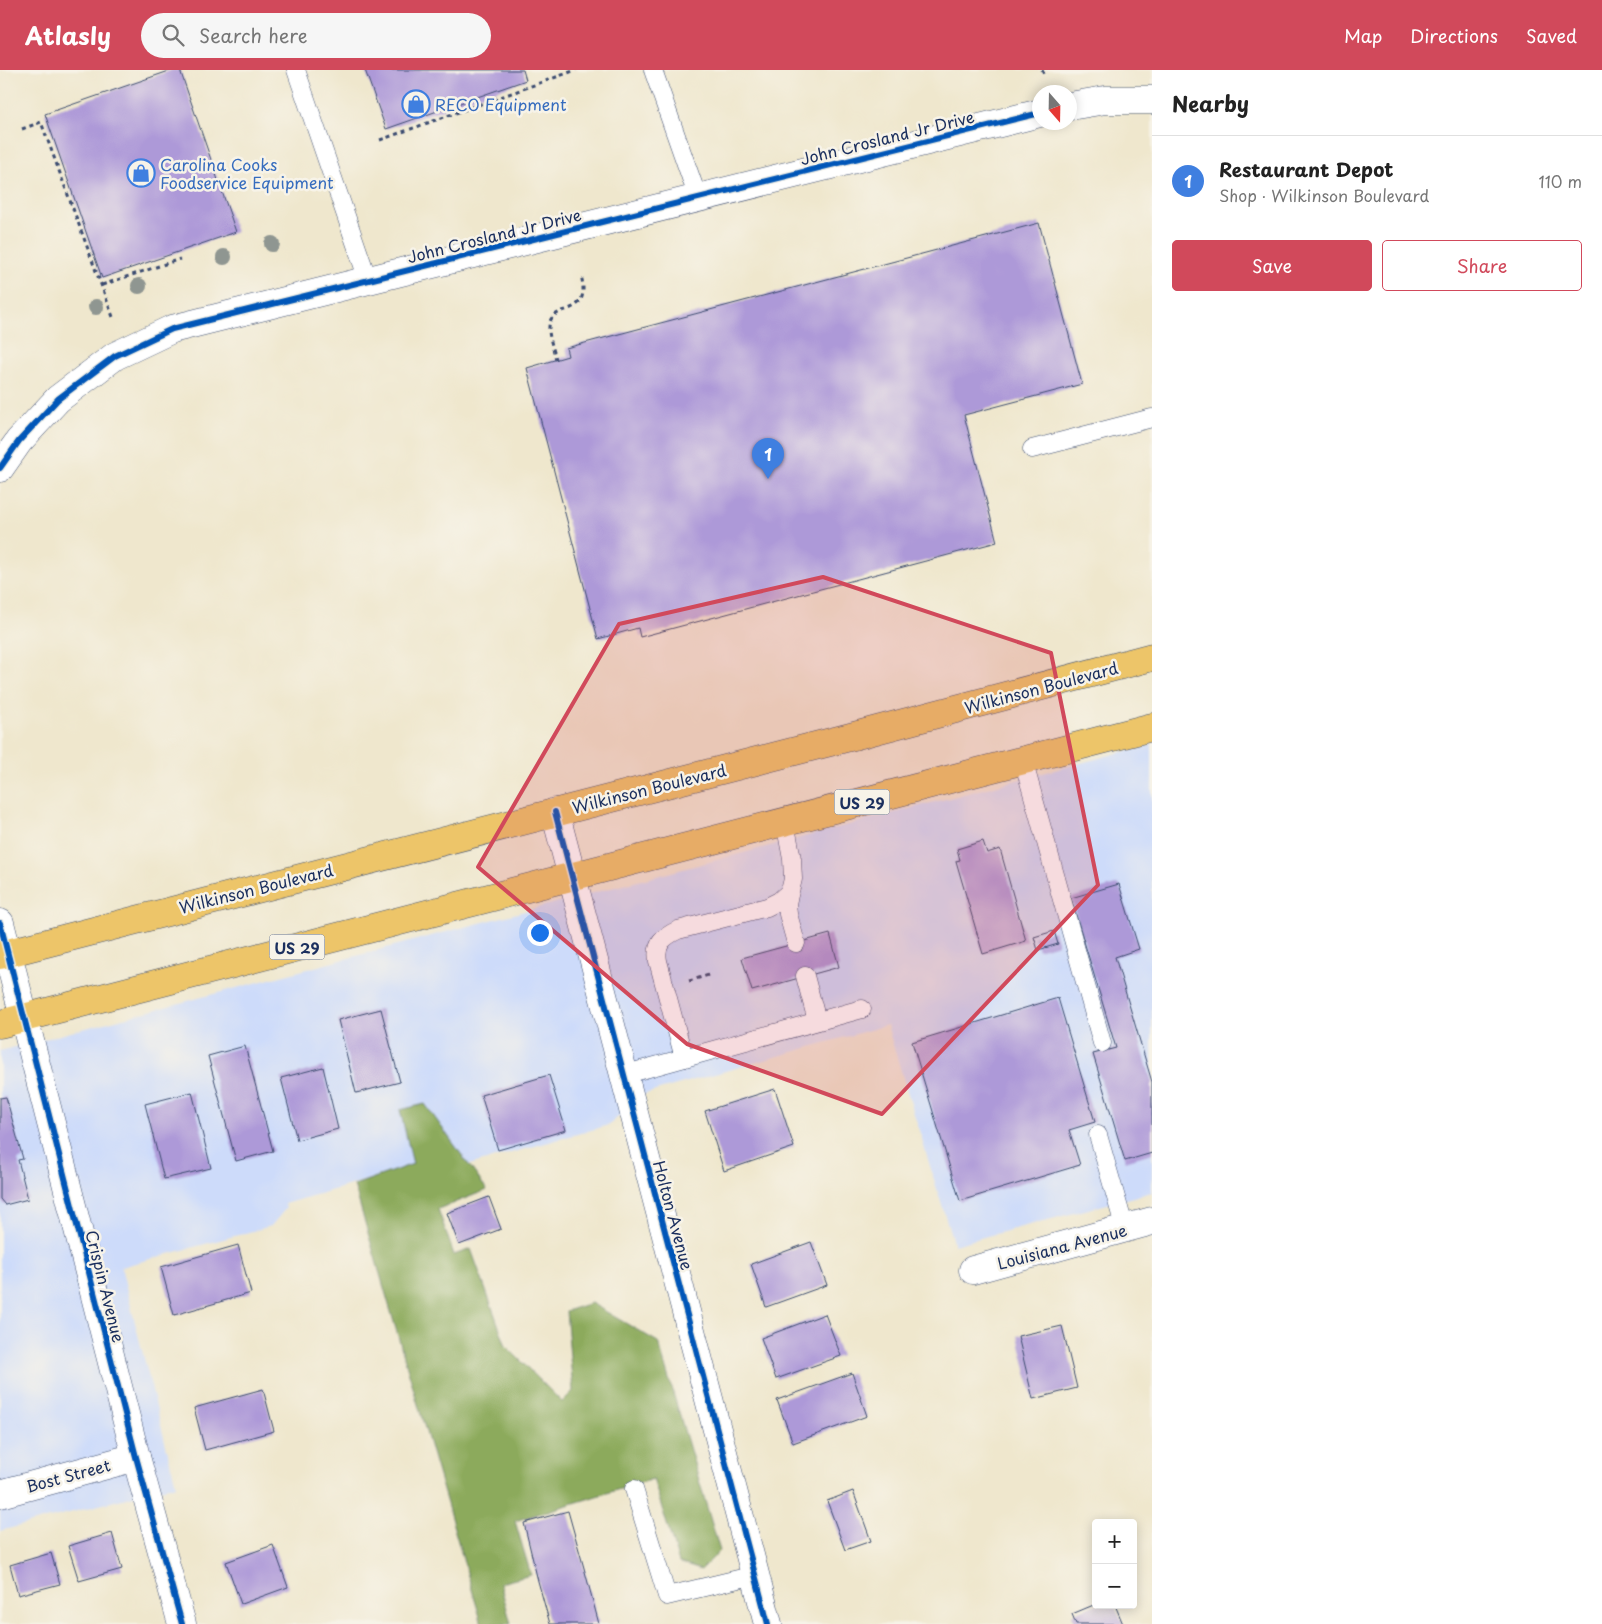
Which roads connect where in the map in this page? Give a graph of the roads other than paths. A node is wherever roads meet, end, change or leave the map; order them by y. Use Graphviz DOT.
graph roads {
  1 [pos="296,70"];
  2 [pos="653,70"];
  3 [pos="1152,100"];
  4 [pos="1077,105"];
  5 [pos="1032,115"];
  6 [pos="698,198"];
  7 [pos="368,280"];
  8 [pos="1152,418"];
  9 [pos="1032,450"];
  10 [pos="0,468"];
  11 [pos="1152,657"];
  12 [pos="1152,727"];
  13 [pos="1024,760"];
  14 [pos="555,812"];
  15 [pos="785,822"];
  16 [pos="571,876"];
  17 [pos="788,893"];
  18 [pos="0,923"];
  19 [pos="796,943"];
  20 [pos="4,954"];
  21 [pos="804,976"];
  22 [pos="862,1009"];
  23 [pos="12,1021"];
  24 [pos="817,1022"];
  25 [pos="1102,1043"];
  26 [pos="684,1058"];
  27 [pos="623,1075"];
  28 [pos="1098,1135"];
  29 [pos="1152,1221"];
  30 [pos="1125,1229"];
  31 [pos="973,1270"];
  32 [pos="136,1457"];
  33 [pos="634,1489"];
  34 [pos="0,1494"];
  35 [pos="755,1575"];
  36 [pos="182,1624"];
  37 [pos="768,1624"];
  1 -- 7 [label="lane"];
  2 -- 6 [label="lane"];
  3 -- 4 [label="street"];
  5 -- 6 [label="street, John Crosland Jr Drive"];
  6 -- 7 [label="street, John Crosland Jr Drive"];
  7 -- 10 [label="street, John Crosland Jr Drive"];
  8 -- 9 [label="lane"];
  11 -- 14 [label="main road, Wilkinson Boulevard"];
  12 -- 13 [label="main road, US 29"];
  13 -- 15 [label="main road, US 29"];
  13 -- 25 [label="lane"];
  14 -- 16 [label="street, Holton Avenue"];
  14 -- 20 [label="main road, Wilkinson Boulevard"];
  15 -- 16 [label="main road, US 29"];
  15 -- 17 [label="lane"];
  16 -- 23 [label="main road, US 29"];
  16 -- 27 [label="street, Holton Avenue"];
  17 -- 19 [label="lane"];
  17 -- 26 [label="lane"];
  18 -- 20 [label="street"];
  20 -- 23 [label="street, Crispin Avenue"];
  21 -- 24 [label="lane"];
  22 -- 24 [label="lane"];
  23 -- 32 [label="street, Crispin Avenue"];
  24 -- 26 [label="lane"];
  26 -- 27 [label="lane"];
  27 -- 35 [label="street, Holton Avenue"];
  28 -- 30 [label="lane"];
  29 -- 30 [label="street, Louisiana Avenue"];
  30 -- 31 [label="street, Louisiana Avenue"];
  32 -- 34 [label="street, Bost Street"];
  32 -- 36 [label="street, Crispin Avenue"];
  33 -- 35 [label="lane"];
  35 -- 37 [label="street, Holton Avenue"];
}
